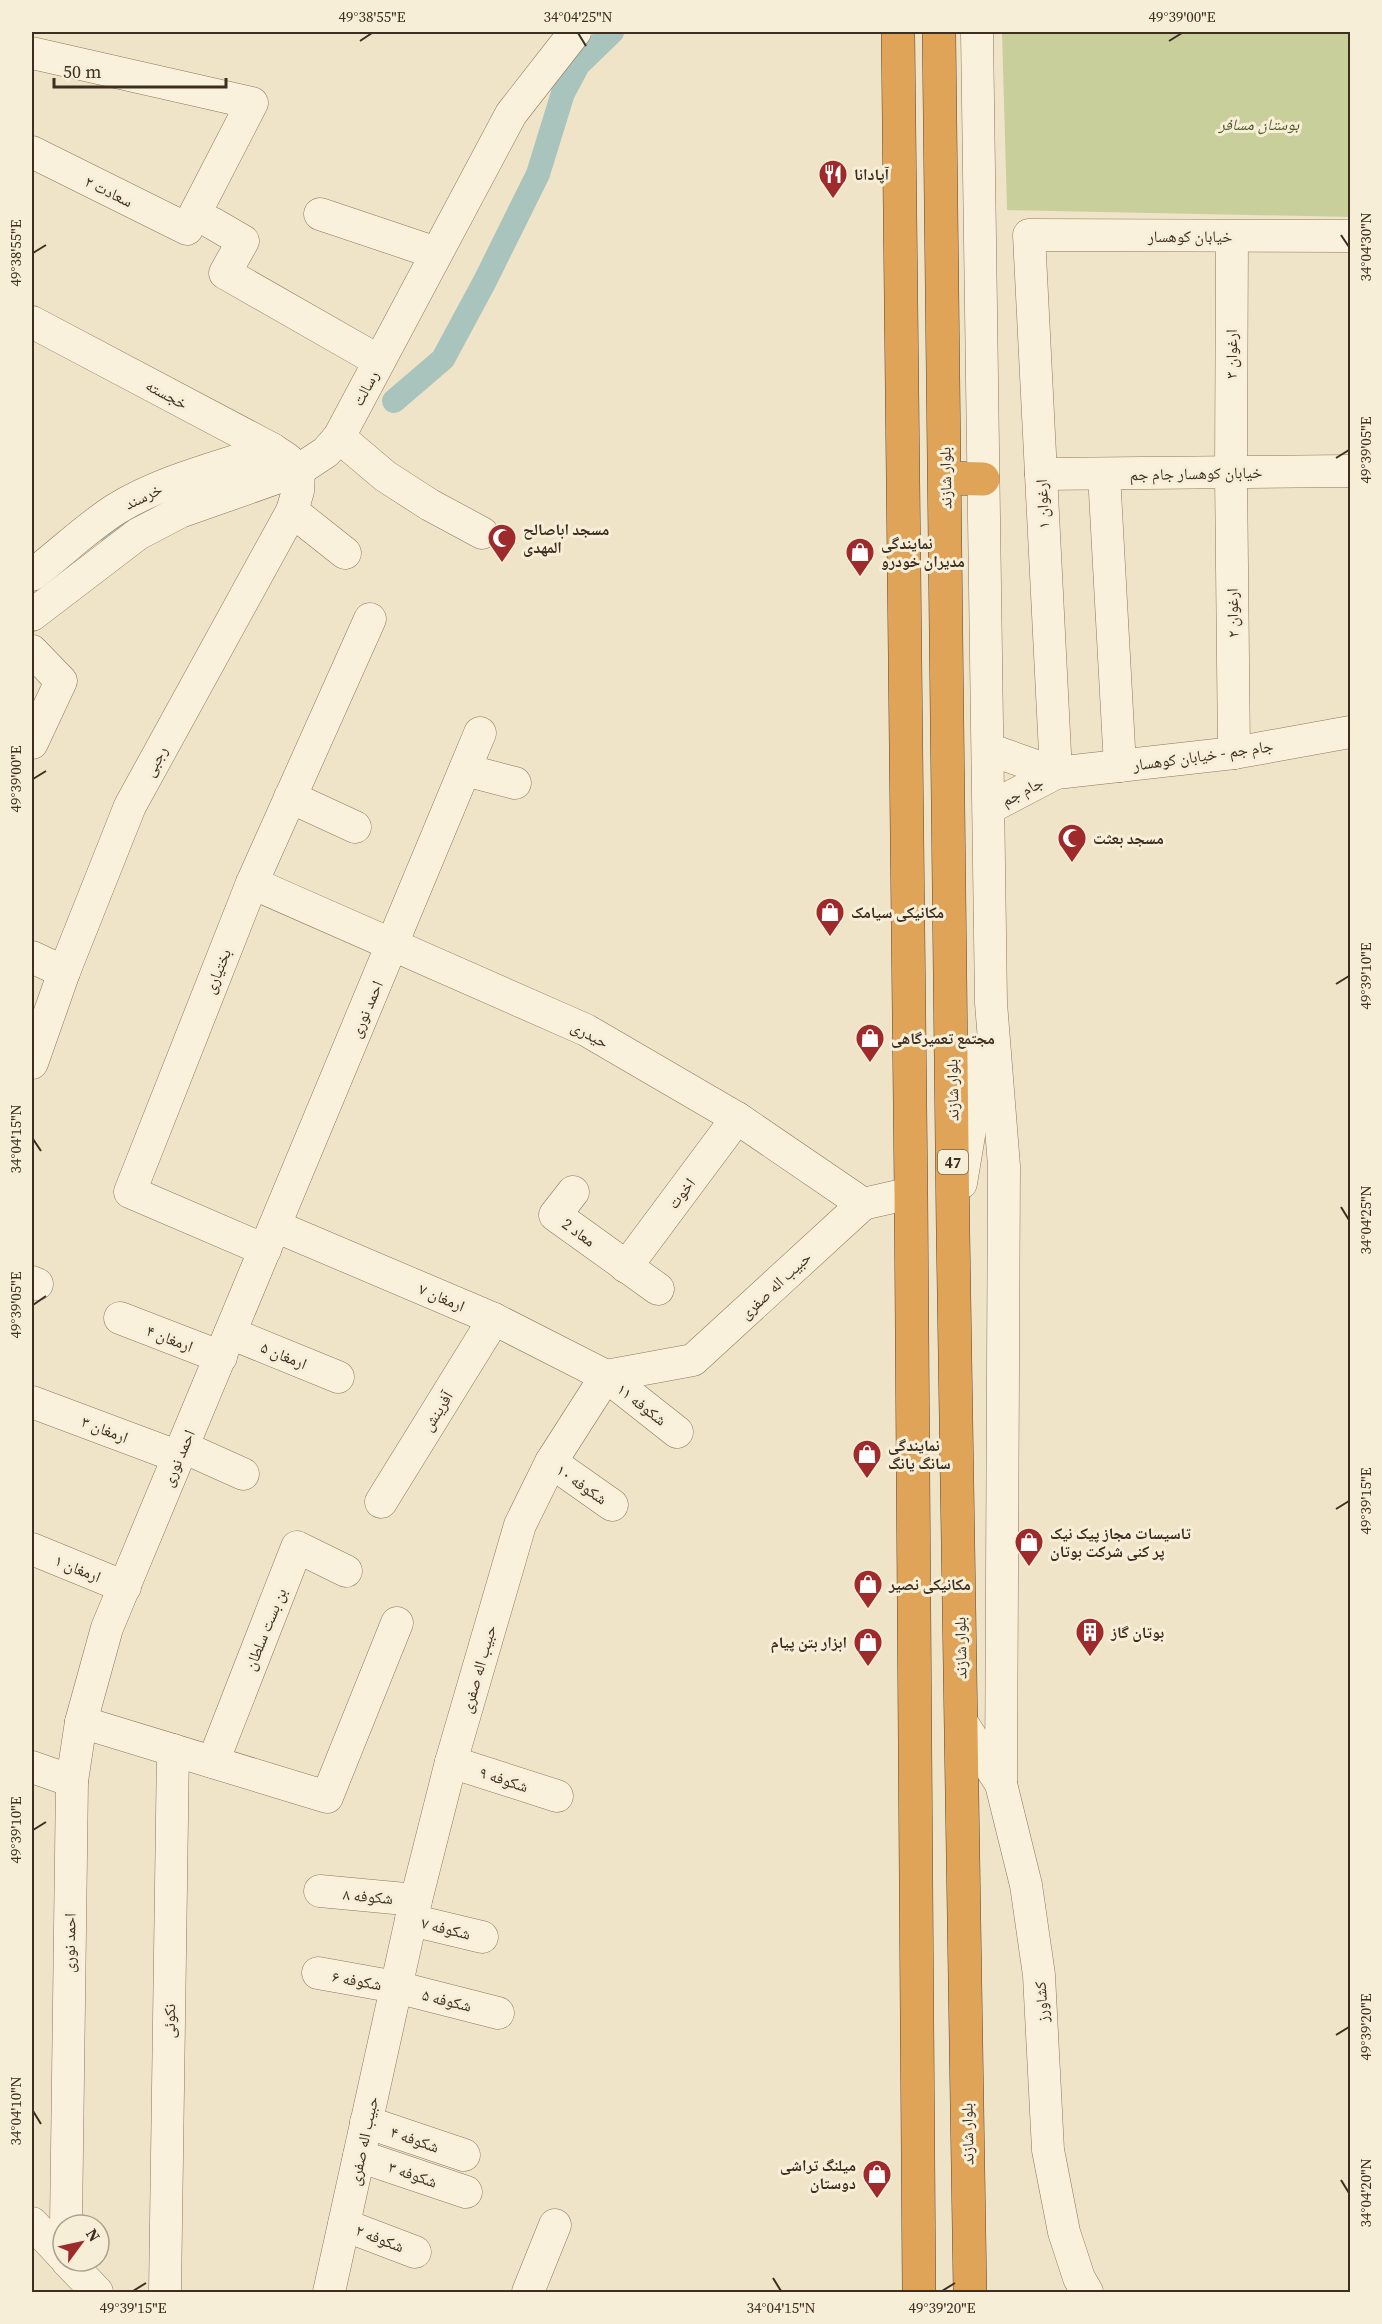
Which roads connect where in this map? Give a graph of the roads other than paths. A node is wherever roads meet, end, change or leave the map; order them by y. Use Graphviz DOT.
graph roads {
  1 [pos="575,32"];
  2 [pos="895,32"];
  3 [pos="939,32"];
  4 [pos="977,32"];
  5 [pos="32,53"];
  6 [pos="32,152"];
  7 [pos="320,214"];
  8 [pos="200,226"];
  9 [pos="1029,235"];
  10 [pos="1232,236"];
  11 [pos="1350,236"];
  12 [pos="436,253"];
  13 [pos="32,322"];
  14 [pos="379,361"];
  15 [pos="339,436"];
  16 [pos="272,449"];
  17 [pos="299,470"];
  18 [pos="1350,471"];
  19 [pos="1231,472"];
  20 [pos="1041,474"];
  21 [pos="1104,474"];
  22 [pos="945,478"];
  23 [pos="983,479"];
  24 [pos="292,511"];
  25 [pos="482,533"];
  26 [pos="345,553"];
  27 [pos="37,560"];
  28 [pos="32,615"];
  29 [pos="370,619"];
  30 [pos="32,651"];
  31 [pos="1350,732"];
  32 [pos="480,733"];
  33 [pos="32,743"];
  34 [pos="988,749"];
  35 [pos="1234,753"];
  36 [pos="1120,766"];
  37 [pos="465,770"];
  38 [pos="1056,773"];
  39 [pos="515,783"];
  40 [pos="290,798"];
  41 [pos="989,808"];
  42 [pos="355,827"];
  43 [pos="252,883"];
  44 [pos="393,944"];
  45 [pos="32,957"];
  46 [pos="64,972"];
  47 [pos="991,1003"];
  48 [pos="32,1063"];
  49 [pos="736,1118"];
  50 [pos="573,1192"];
  51 [pos="911,1193"];
  52 [pos="863,1204"];
  53 [pos="953,1231"];
  54 [pos="270,1238"];
  55 [pos="626,1267"];
  56 [pos="658,1288"];
  57 [pos="120,1318"];
  58 [pos="494,1319"];
  59 [pos="226,1345"];
  60 [pos="606,1376"];
  61 [pos="338,1377"];
  62 [pos="32,1402"];
  63 [pos="677,1432"];
  64 [pos="181,1452"];
  65 [pos="552,1462"];
  66 [pos="243,1474"];
  67 [pos="381,1502"];
  68 [pos="612,1505"];
  69 [pos="32,1549"];
  70 [pos="346,1571"];
  71 [pos="125,1587"];
  72 [pos="397,1623"];
  73 [pos="961,1721"];
  74 [pos="81,1722"];
  75 [pos="173,1750"];
  76 [pos="451,1761"];
  77 [pos="213,1762"];
  78 [pos="32,1767"];
  79 [pos="72,1781"];
  80 [pos="1001,1784"];
  81 [pos="557,1796"];
  82 [pos="320,1891"];
  83 [pos="413,1910"];
  84 [pos="482,1937"];
  85 [pos="318,1973"];
  86 [pos="396,1987"];
  87 [pos="498,2013"];
  88 [pos="366,2122"];
  89 [pos="464,2155"];
  90 [pos="359,2156"];
  91 [pos="466,2192"];
  92 [pos="66,2213"];
  93 [pos="32,2223"];
  94 [pos="344,2225"];
  95 [pos="555,2225"];
  96 [pos="51,2243"];
  97 [pos="415,2252"];
  98 [pos="65,2273"];
  99 [pos="78,2273"];
  100 [pos="64,2292"];
  101 [pos="97,2292"];
  102 [pos="165,2292"];
  103 [pos="329,2292"];
  104 [pos="528,2292"];
  105 [pos="920,2292"];
  106 [pos="970,2292"];
  107 [pos="1087,2292"];
  1 -- 12 [label="street, رسالت"];
  2 -- 51 [label="highway"];
  3 -- 22 [label="highway, بلوار شازند / 47"];
  4 -- 23 [label="street"];
  5 -- 8 [label="street"];
  6 -- 8 [label="street, سعادت ۲"];
  7 -- 12 [label="street"];
  8 -- 14 [label="street, سعادت ۲"];
  9 -- 10 [label="street, خیابان کوهسار"];
  9 -- 20 [label="street, ارغوان ۱"];
  10 -- 11 [label="street, خیابان کوهسار"];
  10 -- 19 [label="street, ارغوان ۳"];
  12 -- 14 [label="street, رسالت"];
  13 -- 16 [label="street, خجسته"];
  14 -- 15 [label="street, رسالت"];
  15 -- 17 [label="street, رسالت"];
  15 -- 25 [label="street"];
  16 -- 17 [label="street, خجسته"];
  16 -- 27 [label="street, خرسند"];
  17 -- 24 [label="street, رجبی"];
  17 -- 28 [label="street, رسالت"];
  18 -- 19 [label="street, خیابان کوهسار جام جم"];
  19 -- 21 [label="street, خیابان کوهسار جام جم"];
  19 -- 35 [label="street, ارغوان ۲"];
  20 -- 21 [label="street, خیابان کوهسار جام جم"];
  20 -- 38 [label="street, ارغوان ۱"];
  21 -- 36 [label="street"];
  22 -- 23 [label="highway"];
  22 -- 53 [label="highway, بلوار شازند / 47"];
  23 -- 34 [label="street"];
  24 -- 26 [label="street"];
  24 -- 46 [label="street, رجبی"];
  29 -- 40 [label="street, بختیاری"];
  30 -- 33 [label="street"];
  31 -- 35 [label="street, جام جم - خیابان کوهسار"];
  32 -- 37 [label="street, احمد نوری"];
  34 -- 38 [label="street"];
  34 -- 41 [label="street"];
  35 -- 36 [label="street, جام جم - خیابان کوهسار"];
  36 -- 38 [label="street, جام جم - خیابان کوهسار"];
  37 -- 39 [label="street"];
  37 -- 44 [label="street, احمد نوری"];
  38 -- 41 [label="street, جام جم"];
  40 -- 42 [label="street"];
  40 -- 43 [label="street, بختیاری"];
  41 -- 47 [label="street"];
  43 -- 44 [label="street, حیدری"];
  43 -- 54 [label="street, بختیاری"];
  44 -- 49 [label="street, حیدری"];
  44 -- 54 [label="street, احمد نوری"];
  45 -- 46 [label="street"];
  46 -- 48 [label="street, رجبی"];
  47 -- 53 [label="street"];
  47 -- 80 [label="street"];
  49 -- 52 [label="street, حیدری"];
  49 -- 55 [label="street, اخوت"];
  50 -- 55 [label="street, معاد 2"];
  51 -- 52 [label="street"];
  51 -- 105 [label="highway"];
  52 -- 60 [label="street, حبیب اله صفری"];
  53 -- 73 [label="highway, بلوار شازند / 47"];
  54 -- 58 [label="street, ارمغان ۷"];
  54 -- 59 [label="street, احمد نوری"];
  55 -- 56 [label="street"];
  57 -- 59 [label="street, ارمغان ۴"];
  58 -- 60 [label="street, ارمغان ۷"];
  58 -- 67 [label="street, آفرینش"];
  59 -- 61 [label="street, ارمغان ۵"];
  59 -- 64 [label="street, احمد نوری"];
  60 -- 63 [label="street, شکوفه ۱۱"];
  60 -- 65 [label="street, حبیب اله صفری"];
  62 -- 64 [label="street, ارمغان ۳"];
  64 -- 66 [label="street, ارمغان ۳"];
  64 -- 71 [label="street, احمد نوری"];
  65 -- 68 [label="street, شکوفه ۱۰"];
  65 -- 76 [label="street, حبیب اله صفری"];
  69 -- 71 [label="street, ارمغان ۱"];
  70 -- 77 [label="street, بن بست سلطان"];
  71 -- 74 [label="street, احمد نوری"];
  72 -- 77 [label="street"];
  73 -- 80 [label="street, کشاورز"];
  73 -- 106 [label="highway, بلوار شازند / 47"];
  74 -- 75 [label="street"];
  74 -- 79 [label="street, احمد نوری"];
  75 -- 77 [label="street"];
  75 -- 102 [label="street, نکوئی"];
  76 -- 81 [label="street, شکوفه ۹"];
  76 -- 83 [label="street, حبیب اله صفری"];
  78 -- 79 [label="street"];
  79 -- 92 [label="street, احمد نوری"];
  80 -- 107 [label="street, کشاورز"];
  82 -- 83 [label="street, شکوفه ۸"];
  83 -- 84 [label="street, شکوفه ۷"];
  83 -- 86 [label="street, حبیب اله صفری"];
  85 -- 86 [label="street, شکوفه ۶"];
  86 -- 87 [label="street, شکوفه ۵"];
  86 -- 88 [label="street, حبیب اله صفری"];
  88 -- 89 [label="street, شکوفه ۴"];
  88 -- 90 [label="street, حبیب اله صفری"];
  90 -- 91 [label="street, شکوفه ۳"];
  90 -- 94 [label="street, حبیب اله صفری"];
  93 -- 96 [label="street"];
  94 -- 97 [label="street, شکوفه ۲"];
  94 -- 103 [label="street, حبیب اله صفری"];
  95 -- 104 [label="street"];
  98 -- 100 [label="street"];
  99 -- 101 [label="street"];
}
